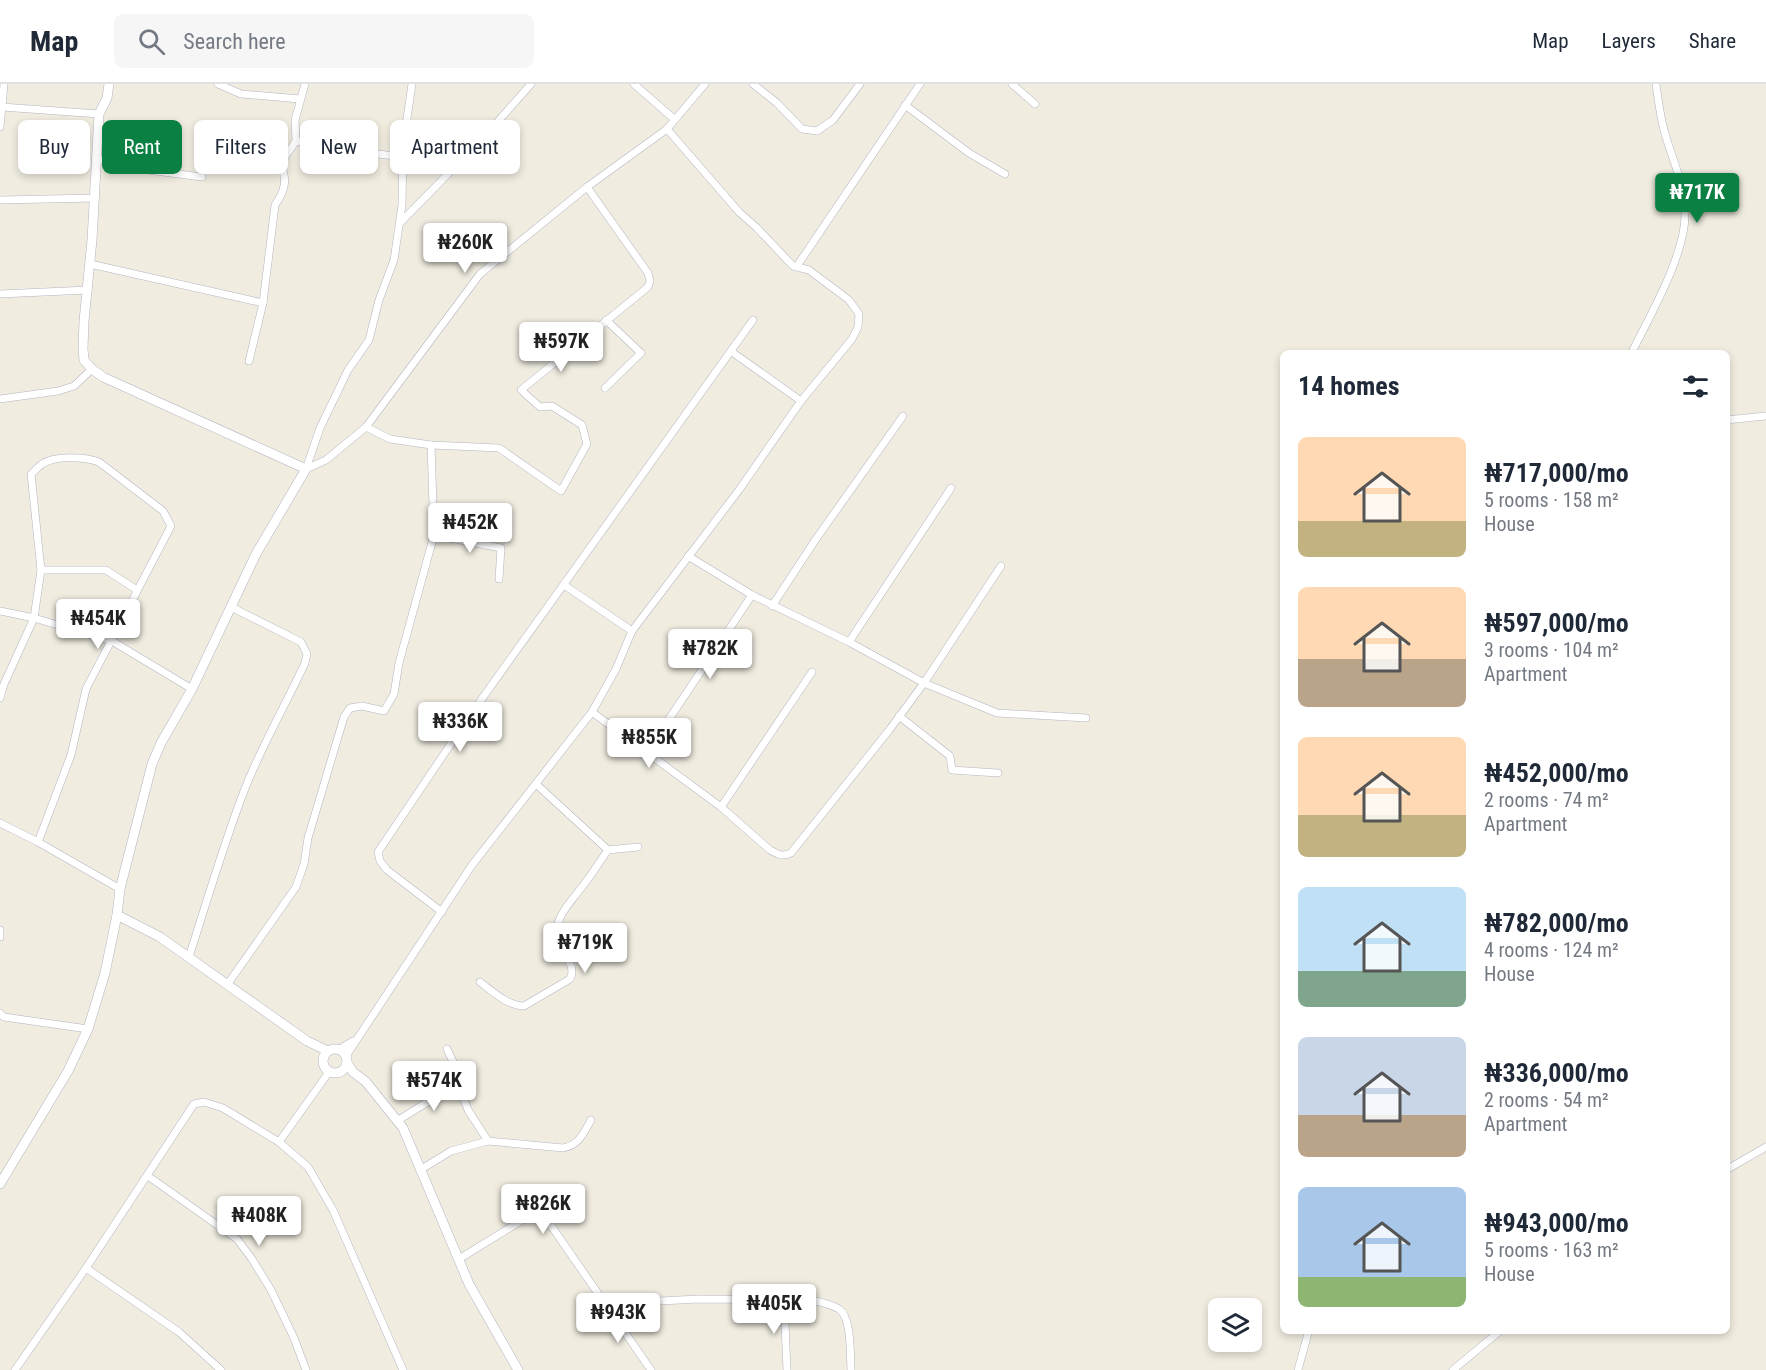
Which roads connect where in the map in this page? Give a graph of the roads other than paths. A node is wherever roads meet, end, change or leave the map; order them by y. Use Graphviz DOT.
graph roads {
  1 [pos="3,84"];
  2 [pos="109,84"];
  3 [pos="218,84"];
  4 [pos="304,84"];
  5 [pos="412,84"];
  6 [pos="531,84"];
  7 [pos="634,84"];
  8 [pos="705,84"];
  9 [pos="753,84"];
  10 [pos="860,84"];
  11 [pos="920,84"];
  12 [pos="1012,84"];
  13 [pos="1656,84"];
  14 [pos="300,99"];
  15 [pos="1035,104"];
  16 [pos="905,105"];
  17 [pos="2,107"];
  18 [pos="99,114"];
  19 [pos="1,116"];
  20 [pos="408,120"];
  21 [pos="674,120"];
  22 [pos="0,127"];
  23 [pos="667,129"];
  24 [pos="296,141"];
  25 [pos="390,155"];
  26 [pos="97,159"];
  27 [pos="403,174"];
  28 [pos="1005,174"];
  29 [pos="202,177"];
  30 [pos="587,187"];
  31 [pos="95,198"];
  32 [pos="0,200"];
  33 [pos="400,223"];
  34 [pos="90,264"];
  35 [pos="796,266"];
  36 [pos="88,290"];
  37 [pos="0,294"];
  38 [pos="263,303"];
  39 [pos="606,320"];
  40 [pos="753,320"];
  41 [pos="1633,350"];
  42 [pos="732,352"];
  43 [pos="249,361"];
  44 [pos="92,369"];
  45 [pos="605,388"];
  46 [pos="0,399"];
  47 [pos="801,401"];
  48 [pos="903,416"];
  49 [pos="1766,416"];
  50 [pos="1730,420"];
  51 [pos="366,427"];
  52 [pos="431,445"];
  53 [pos="306,469"];
  54 [pos="951,488"];
  55 [pos="434,534"];
  56 [pos="688,556"];
  57 [pos="1001,566"];
  58 [pos="40,570"];
  59 [pos="499,579"];
  60 [pos="564,585"];
  61 [pos="137,591"];
  62 [pos="752,595"];
  63 [pos="772,606"];
  64 [pos="231,607"];
  65 [pos="0,611"];
  66 [pos="34,618"];
  67 [pos="632,631"];
  68 [pos="112,641"];
  69 [pos="849,642"];
  70 [pos="812,672"];
  71 [pos="924,683"];
  72 [pos="192,689"];
  73 [pos="0,698"];
  74 [pos="592,711"];
  75 [pos="899,716"];
  76 [pos="1086,718"];
  77 [pos="647,752"];
  78 [pos="998,773"];
  79 [pos="536,784"];
  80 [pos="721,807"];
  81 [pos="0,824"];
  82 [pos="38,842"];
  83 [pos="638,847"];
  84 [pos="608,850"];
  85 [pos="120,889"];
  86 [pos="442,912"];
  87 [pos="117,915"];
  88 [pos="0,930"];
  89 [pos="0,938"];
  90 [pos="189,957"];
  91 [pos="480,982"];
  92 [pos="227,985"];
  93 [pos="0,1013"];
  94 [pos="88,1029"];
  95 [pos="307,1041"];
  96 [pos="447,1049"];
  97 [pos="340,1058"];
  98 [pos="322,1062"];
  99 [pos="329,1072"];
  100 [pos="458,1083"];
  101 [pos="591,1120"];
  102 [pos="397,1121"];
  103 [pos="488,1141"];
  104 [pos="279,1142"];
  105 [pos="1766,1147"];
  106 [pos="1730,1168"];
  107 [pos="420,1170"];
  108 [pos="148,1176"];
  109 [pos="0,1184"];
  110 [pos="459,1259"];
  111 [pos="86,1268"];
  112 [pos="784,1301"];
  113 [pos="605,1304"];
  114 [pos="1308,1334"];
  115 [pos="1496,1334"];
  116 [pos="15,1370"];
  117 [pos="221,1370"];
  118 [pos="306,1370"];
  119 [pos="404,1370"];
  120 [pos="518,1370"];
  121 [pos="651,1370"];
  122 [pos="787,1370"];
  123 [pos="851,1370"];
  124 [pos="1298,1370"];
  125 [pos="1454,1370"];
  1 -- 17 [label="street"];
  2 -- 18 [label="street"];
  3 -- 14 [label="street"];
  4 -- 14 [label="street"];
  5 -- 20 [label="street"];
  6 -- 33 [label="street"];
  7 -- 21 [label="street"];
  8 -- 21 [label="street"];
  9 -- 10 [label="street"];
  11 -- 16 [label="street"];
  12 -- 15 [label="street"];
  13 -- 41 [label="street"];
  14 -- 24 [label="street"];
  16 -- 28 [label="street"];
  16 -- 35 [label="street"];
  17 -- 18 [label="street"];
  17 -- 19 [label="street"];
  18 -- 26 [label="street"];
  19 -- 22 [label="street"];
  21 -- 23 [label="street"];
  23 -- 30 [label="street"];
  23 -- 35 [label="street"];
  24 -- 25 [label="street"];
  24 -- 38 [label="street"];
  26 -- 29 [label="street"];
  26 -- 31 [label="street"];
  27 -- 33 [label="street"];
  30 -- 39 [label="street"];
  30 -- 51 [label="street"];
  31 -- 32 [label="street"];
  31 -- 34 [label="street"];
  33 -- 53 [label="street"];
  34 -- 36 [label="street"];
  34 -- 38 [label="street"];
  35 -- 47 [label="street"];
  36 -- 37 [label="street"];
  36 -- 44 [label="street"];
  38 -- 43 [label="street"];
  39 -- 45 [label="street"];
  39 -- 52 [label="street"];
  40 -- 42 [label="street"];
  42 -- 47 [label="street"];
  42 -- 60 [label="street"];
  44 -- 46 [label="street"];
  44 -- 53 [label="street"];
  47 -- 56 [label="street"];
  48 -- 63 [label="street"];
  49 -- 50 [label="street"];
  51 -- 52 [label="street"];
  51 -- 53 [label="street"];
  52 -- 55 [label="street"];
  53 -- 64 [label="street"];
  54 -- 69 [label="street"];
  55 -- 59 [label="street"];
  55 -- 92 [label="street"];
  56 -- 62 [label="street"];
  56 -- 67 [label="street"];
  57 -- 71 [label="street"];
  58 -- 61 [label="street"];
  58 -- 61 [label="street"];
  58 -- 66 [label="street"];
  60 -- 67 [label="street"];
  60 -- 86 [label="street"];
  61 -- 68 [label="street"];
  62 -- 63 [label="street"];
  62 -- 77 [label="street"];
  63 -- 69 [label="street"];
  64 -- 72 [label="street"];
  64 -- 90 [label="street"];
  65 -- 66 [label="street"];
  66 -- 68 [label="street"];
  66 -- 73 [label="street"];
  67 -- 74 [label="street"];
  68 -- 72 [label="street"];
  68 -- 82 [label="street"];
  69 -- 71 [label="street"];
  70 -- 80 [label="street"];
  71 -- 75 [label="street"];
  71 -- 76 [label="street"];
  72 -- 85 [label="street"];
  74 -- 77 [label="street"];
  74 -- 79 [label="street"];
  75 -- 78 [label="street"];
  75 -- 80 [label="street"];
  77 -- 80 [label="street"];
  79 -- 84 [label="street"];
  79 -- 86 [label="street"];
  81 -- 82 [label="street"];
  82 -- 85 [label="street"];
  83 -- 84 [label="street"];
  84 -- 91 [label="street"];
  85 -- 87 [label="street"];
  86 -- 97 [label="street"];
  87 -- 90 [label="street"];
  87 -- 94 [label="street"];
  88 -- 89 [label="street"];
  90 -- 92 [label="street"];
  92 -- 95 [label="street"];
  93 -- 94 [label="street"];
  94 -- 109 [label="street"];
  95 -- 97 [label="street"];
  95 -- 98 [label="street"];
  96 -- 100 [label="street"];
  97 -- 98 [label="street"];
  97 -- 99 [label="street"];
  97 -- 102 [label="street"];
  98 -- 99 [label="street"];
  99 -- 104 [label="street"];
  100 -- 102 [label="street"];
  100 -- 103 [label="street"];
  101 -- 103 [label="street"];
  102 -- 107 [label="street"];
  103 -- 107 [label="street"];
  104 -- 108 [label="street"];
  104 -- 119 [label="street"];
  105 -- 106 [label="street"];
  107 -- 110 [label="street"];
  108 -- 111 [label="street"];
  108 -- 118 [label="street"];
  110 -- 113 [label="street"];
  110 -- 120 [label="street"];
  111 -- 116 [label="street"];
  111 -- 117 [label="street"];
  112 -- 113 [label="street"];
  112 -- 122 [label="street"];
  112 -- 123 [label="street"];
  113 -- 121 [label="street"];
  114 -- 124 [label="street"];
  115 -- 125 [label="street"];
}
